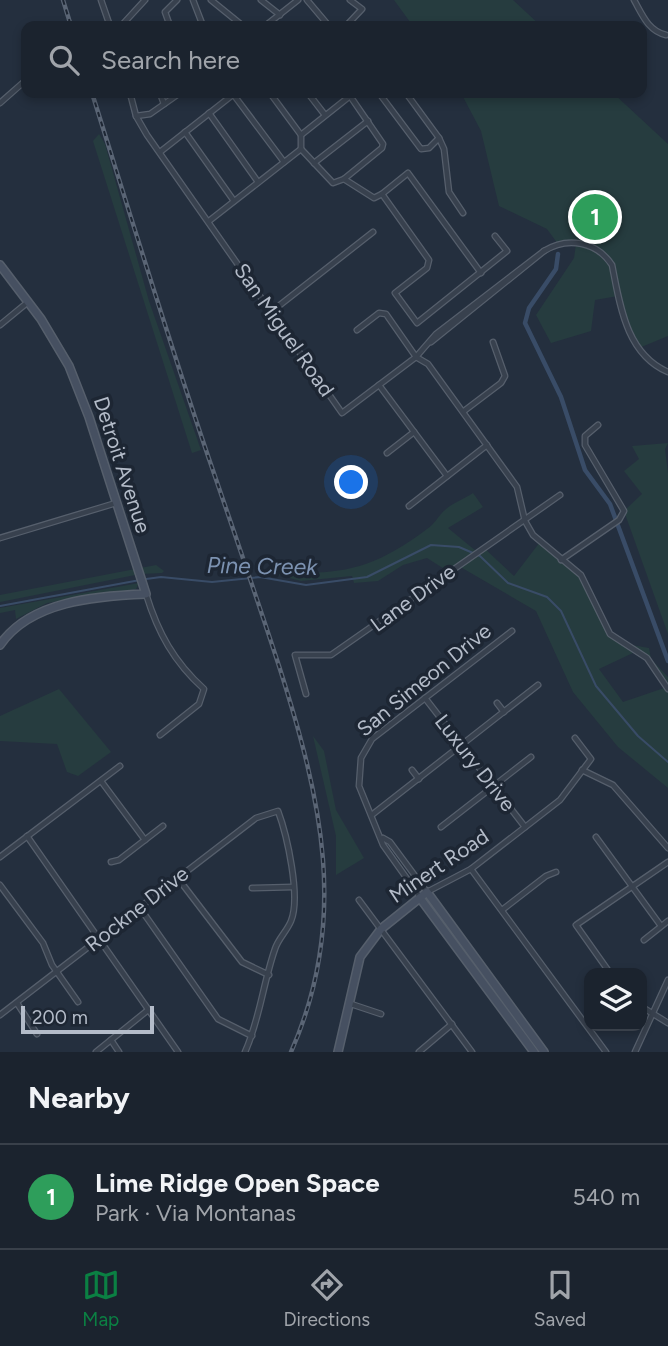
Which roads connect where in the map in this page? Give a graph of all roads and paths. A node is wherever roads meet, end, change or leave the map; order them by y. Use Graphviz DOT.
graph roads {
  1 [pos="101,0"];
  2 [pos="145,0"];
  3 [pos="177,0"];
  4 [pos="193,0"];
  5 [pos="212,0"];
  6 [pos="261,0"];
  7 [pos="298,0"];
  8 [pos="307,0"];
  9 [pos="350,0"];
  10 [pos="634,0"];
  11 [pos="280,15"];
  12 [pos="108,21"];
  13 [pos="126,21"];
  14 [pos="168,21"];
  15 [pos="201,21"];
  16 [pos="237,21"];
  17 [pos="272,21"];
  18 [pos="325,21"];
  19 [pos="351,21"];
  20 [pos="645,21"];
  21 [pos="647,23"];
  22 [pos="666,35"];
  23 [pos="21,84"];
  24 [pos="131,98"];
  25 [pos="162,98"];
  26 [pos="173,98"];
  27 [pos="228,98"];
  28 [pos="238,98"];
  29 [pos="274,98"];
  30 [pos="312,98"];
  31 [pos="345,98"];
  32 [pos="351,98"];
  33 [pos="383,98"];
  34 [pos="410,98"];
  35 [pos="0,103"];
  36 [pos="164,104"];
  37 [pos="209,113"];
  38 [pos="325,115"];
  39 [pos="136,116"];
  40 [pos="368,121"];
  41 [pos="185,132"];
  42 [pos="300,135"];
  43 [pos="439,138"];
  44 [pos="301,149"];
  45 [pos="160,152"];
  46 [pos="284,162"];
  47 [pos="314,163"];
  48 [pos="344,179"];
  49 [pos="258,181"];
  50 [pos="382,194"];
  51 [pos="234,201"];
  52 [pos="463,213"];
  53 [pos="209,221"];
  54 [pos="373,232"];
  55 [pos="495,236"];
  56 [pos="0,265"];
  57 [pos="481,273"];
  58 [pos="28,302"];
  59 [pos="271,312"];
  60 [pos="0,325"];
  61 [pos="358,330"];
  62 [pos="493,342"];
  63 [pos="416,358"];
  64 [pos="668,372"];
  65 [pos="379,385"];
  66 [pos="464,411"];
  67 [pos="598,425"];
  68 [pos="414,432"];
  69 [pos="487,445"];
  70 [pos="387,453"];
  71 [pos="447,476"];
  72 [pos="560,495"];
  73 [pos="117,503"];
  74 [pos="409,506"];
  75 [pos="525,521"];
  76 [pos="0,538"];
  77 [pos="561,560"];
  78 [pos="146,594"];
  79 [pos="512,631"];
  80 [pos="0,645"];
  81 [pos="538,685"];
  82 [pos="668,689"];
  83 [pos="306,694"];
  84 [pos="425,698"];
  85 [pos="497,703"];
  86 [pos="504,712"];
  87 [pos="160,734"];
  88 [pos="575,738"];
  89 [pos="461,747"];
  90 [pos="531,757"];
  91 [pos="120,766"];
  92 [pos="412,770"];
  93 [pos="582,770"];
  94 [pos="419,779"];
  95 [pos="100,781"];
  96 [pos="493,786"];
  97 [pos="373,814"];
  98 [pos="163,826"];
  99 [pos="441,827"];
  100 [pos="525,827"];
  101 [pos="27,836"];
  102 [pos="382,837"];
  103 [pos="596,837"];
  104 [pos="145,840"];
  105 [pos="668,848"];
  106 [pos="0,857"];
  107 [pos="111,862"];
  108 [pos="668,862"];
  109 [pos="471,869"];
  110 [pos="556,872"];
  111 [pos="177,877"];
  112 [pos="0,885"];
  113 [pos="293,887"];
  114 [pos="633,887"];
  115 [pos="252,888"];
  116 [pos="424,895"];
  117 [pos="359,900"];
  118 [pos="139,908"];
  119 [pos="502,910"];
  120 [pos="668,921"];
  121 [pos="661,926"];
  122 [pos="380,929"];
  123 [pos="100,939"];
  124 [pos="644,940"];
  125 [pos="606,968"];
  126 [pos="57,973"];
  127 [pos="269,975"];
  128 [pos="668,980"];
  129 [pos="78,1002"];
  130 [pos="17,1003"];
  131 [pos="351,1004"];
  132 [pos="148,1010"];
  133 [pos="647,1010"];
  134 [pos="651,1013"];
  135 [pos="381,1014"];
  136 [pos="0,1015"];
  137 [pos="668,1023"];
  138 [pos="452,1024"];
  139 [pos="37,1034"];
  140 [pos="252,1036"];
  141 [pos="111,1040"];
  142 [pos="96,1052"];
  143 [pos="119,1052"];
  144 [pos="178,1052"];
  145 [pos="245,1052"];
  146 [pos="338,1052"];
  147 [pos="419,1052"];
  148 [pos="472,1052"];
  149 [pos="534,1052"];
  150 [pos="544,1052"];
  151 [pos="606,1052"];
  152 [pos="635,1052"];
  1 -- 12 [label="street"];
  2 -- 13 [label="street"];
  3 -- 14 [label="street"];
  4 -- 15 [label="street"];
  5 -- 16 [label="street"];
  6 -- 11 [label="street"];
  7 -- 11 [label="street"];
  8 -- 18 [label="street"];
  9 -- 19 [label="street"];
  10 -- 20 [label="street"];
  11 -- 17 [label="street"];
  21 -- 22 [label="street"];
  23 -- 35 [label="street"];
  24 -- 39 [label="street, San Miguel Road"];
  25 -- 36 [label="street"];
  26 -- 36 [label="street"];
  27 -- 37 [label="street"];
  28 -- 46 [label="street"];
  29 -- 42 [label="street"];
  30 -- 38 [label="street"];
  31 -- 38 [label="street"];
  32 -- 40 [label="street"];
  33 -- 43 [label="street"];
  34 -- 43 [label="street"];
  36 -- 39 [label="street"];
  37 -- 41 [label="street"];
  37 -- 49 [label="street"];
  38 -- 42 [label="street"];
  39 -- 45 [label="street, San Miguel Road"];
  40 -- 47 [label="street"];
  40 -- 48 [label="street"];
  41 -- 45 [label="street"];
  41 -- 51 [label="street"];
  42 -- 44 [label="street"];
  43 -- 52 [label="street"];
  44 -- 46 [label="street"];
  44 -- 47 [label="street"];
  45 -- 53 [label="street, San Miguel Road"];
  46 -- 49 [label="street"];
  47 -- 48 [label="street"];
  48 -- 50 [label="street"];
  49 -- 51 [label="street"];
  50 -- 57 [label="street"];
  50 -- 57 [label="street"];
  51 -- 53 [label="street"];
  53 -- 59 [label="street, San Miguel Road"];
  54 -- 59 [label="street"];
  55 -- 57 [label="street"];
  56 -- 58 [label="street, Detroit Avenue"];
  58 -- 60 [label="street"];
  58 -- 73 [label="street, Detroit Avenue"];
  59 -- 65 [label="street, San Miguel Road"];
  61 -- 63 [label="street"];
  62 -- 66 [label="street"];
  63 -- 64 [label="street, San Miguel Road"];
  63 -- 65 [label="street, San Miguel Road"];
  63 -- 66 [label="street"];
  65 -- 68 [label="street"];
  66 -- 69 [label="street"];
  67 -- 77 [label="street"];
  68 -- 70 [label="street"];
  68 -- 71 [label="street"];
  69 -- 71 [label="street"];
  69 -- 75 [label="street"];
  71 -- 74 [label="street"];
  72 -- 75 [label="street, Lane Drive"];
  73 -- 76 [label="street"];
  73 -- 78 [label="street, Detroit Avenue"];
  75 -- 77 [label="street"];
  75 -- 83 [label="street, Lane Drive"];
  77 -- 82 [label="street"];
  78 -- 80 [label="street"];
  78 -- 87 [label="street, Detroit Avenue"];
  79 -- 84 [label="street, San Simeon Drive"];
  81 -- 86 [label="street"];
  84 -- 89 [label="street, Luxury Drive"];
  84 -- 97 [label="street, San Simeon Drive"];
  85 -- 86 [label="street"];
  86 -- 89 [label="street"];
  88 -- 93 [label="street"];
  89 -- 94 [label="street"];
  89 -- 96 [label="street, Luxury Drive"];
  90 -- 96 [label="street"];
  91 -- 95 [label="street"];
  92 -- 94 [label="street"];
  93 -- 100 [label="street, Minert Road"];
  93 -- 105 [label="street"];
  94 -- 97 [label="street"];
  95 -- 101 [label="street"];
  95 -- 104 [label="street"];
  96 -- 99 [label="street"];
  96 -- 100 [label="street, Luxury Drive"];
  97 -- 102 [label="street, San Simeon Drive"];
  98 -- 104 [label="street"];
  100 -- 109 [label="street, Minert Road"];
  101 -- 106 [label="street"];
  101 -- 123 [label="street"];
  102 -- 116 [label="street, San Simeon Drive"];
  102 -- 116 [label="street, San Simeon Drive"];
  103 -- 114 [label="street"];
  104 -- 107 [label="street"];
  108 -- 114 [label="street"];
  109 -- 116 [label="street, Minert Road"];
  109 -- 119 [label="street"];
  110 -- 119 [label="street"];
  111 -- 113 [label="street, Rockne Drive"];
  111 -- 118 [label="street, Rockne Drive"];
  111 -- 127 [label="street"];
  112 -- 126 [label="street"];
  113 -- 115 [label="street"];
  113 -- 127 [label="street"];
  114 -- 121 [label="street"];
  114 -- 125 [label="street"];
  116 -- 122 [label="street, Minert Road"];
  116 -- 149 [label="street, San Simeon Drive"];
  116 -- 150 [label="street, San Simeon Drive"];
  117 -- 122 [label="street"];
  118 -- 123 [label="street, Rockne Drive"];
  118 -- 140 [label="street"];
  119 -- 151 [label="street"];
  120 -- 121 [label="street"];
  121 -- 124 [label="street"];
  122 -- 131 [label="street, Minert Road"];
  122 -- 138 [label="street"];
  123 -- 126 [label="street, Rockne Drive"];
  123 -- 132 [label="street"];
  126 -- 129 [label="street"];
  126 -- 130 [label="street, Rockne Drive"];
  127 -- 140 [label="street"];
  128 -- 134 [label="street"];
  130 -- 136 [label="street, Rockne Drive"];
  130 -- 139 [label="street"];
  131 -- 135 [label="street"];
  131 -- 146 [label="street, Minert Road"];
  132 -- 141 [label="street"];
  132 -- 144 [label="street"];
  133 -- 134 [label="street"];
  134 -- 137 [label="street"];
  134 -- 152 [label="street"];
  138 -- 147 [label="street"];
  138 -- 148 [label="street"];
  140 -- 145 [label="street"];
  141 -- 142 [label="street"];
  141 -- 143 [label="street"];
}
